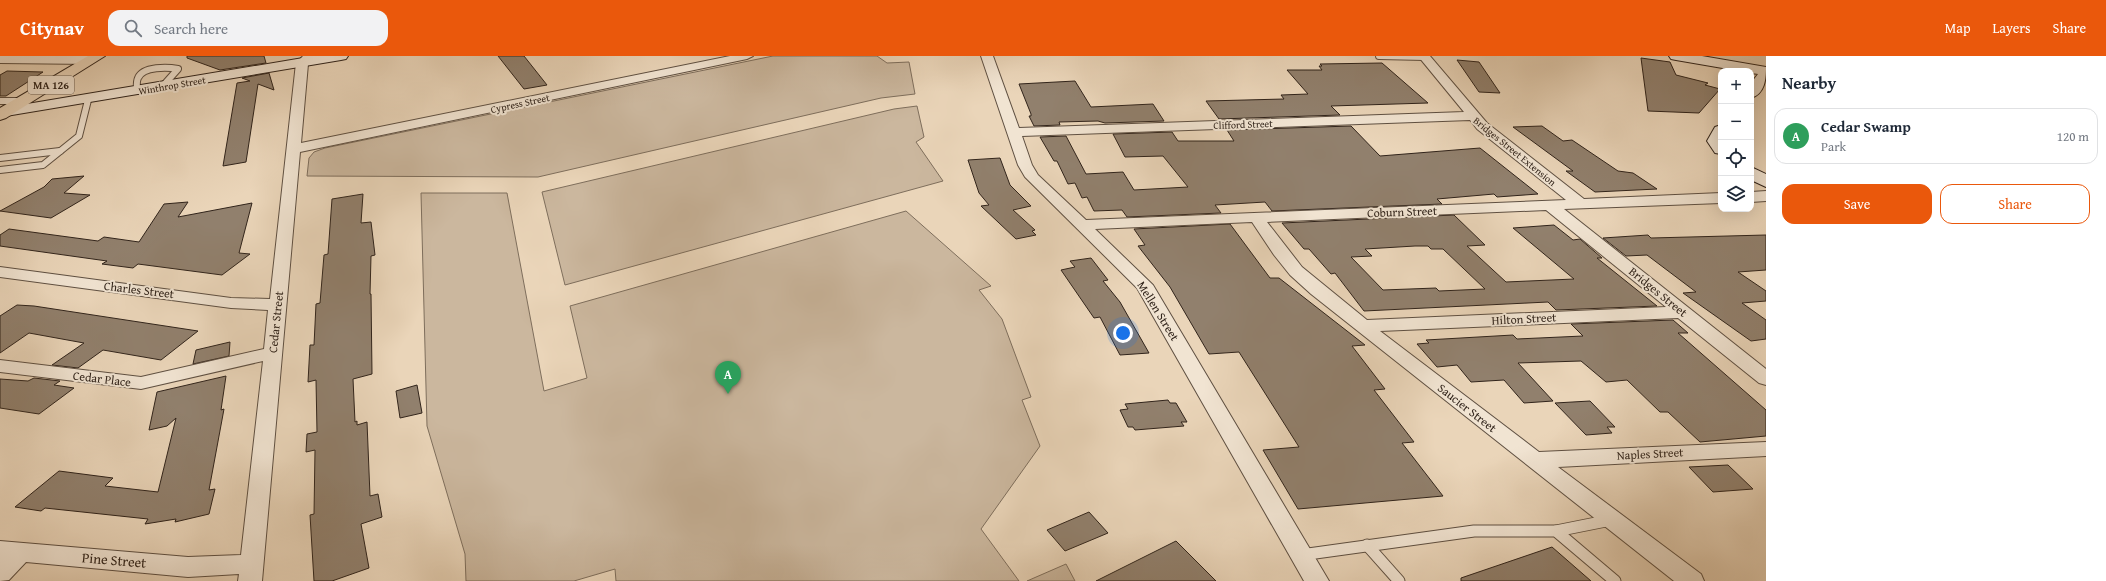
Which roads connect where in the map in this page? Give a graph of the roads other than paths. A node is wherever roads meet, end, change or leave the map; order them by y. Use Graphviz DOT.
graph roads {
  1 [pos="341,56"];
  2 [pos="747,56"];
  3 [pos="987,56"];
  4 [pos="1379,56"];
  5 [pos="1425,56"];
  6 [pos="1676,56"];
  7 [pos="94,58"];
  8 [pos="0,59"];
  9 [pos="306,59"];
  10 [pos="1766,72"];
  11 [pos="162,87"];
  12 [pos="1754,89"];
  13 [pos="137,91"];
  14 [pos="88,100"];
  15 [pos="1,110"];
  16 [pos="1472,116"];
  17 [pos="1014,132"];
  18 [pos="293,149"];
  19 [pos="60,151"];
  20 [pos="0,158"];
  21 [pos="0,170"];
  22 [pos="1754,174"];
  23 [pos="1766,182"];
  24 [pos="1754,196"];
  25 [pos="1766,196"];
  26 [pos="1718,198"];
  27 [pos="1581,204"];
  28 [pos="1549,205"];
  29 [pos="1258,218"];
  30 [pos="1082,225"];
  31 [pos="0,272"];
  32 [pos="278,305"];
  33 [pos="1684,312"];
  34 [pos="1364,326"];
  35 [pos="273,353"];
  36 [pos="0,366"];
  37 [pos="1766,379"];
  38 [pos="1766,449"];
  39 [pos="1535,460"];
  40 [pos="1612,520"];
  41 [pos="1556,530"];
  42 [pos="1367,546"];
  43 [pos="10,551"];
  44 [pos="1300,555"];
  45 [pos="251,572"];
  46 [pos="0,573"];
  47 [pos="1317,581"];
  48 [pos="1399,581"];
  49 [pos="1615,581"];
  50 [pos="1692,581"];
  1 -- 9 [label="street, Winthrop Street"];
  2 -- 18 [label="street, Cypress Street"];
  3 -- 17 [label="street, Mellen Street"];
  4 -- 5 [label="lane"];
  5 -- 16 [label="street, Bridges Street Extension"];
  6 -- 10 [label="street"];
  7 -- 8 [label="street"];
  7 -- 15 [label="main road, MA 126"];
  9 -- 11 [label="street, Winthrop Street"];
  9 -- 18 [label="street, Cedar Street"];
  10 -- 12 [label="street"];
  11 -- 13 [label="street, Winthrop Street"];
  11 -- 13 [label="lane"];
  13 -- 14 [label="street, Winthrop Street"];
  14 -- 15 [label="street, Winthrop Street"];
  14 -- 19 [label="lane"];
  16 -- 17 [label="street, Clifford Street"];
  16 -- 27 [label="street, Bridges Street Extension"];
  17 -- 30 [label="street, Mellen Street"];
  18 -- 32 [label="street, Cedar Street"];
  19 -- 20 [label="lane"];
  19 -- 21 [label="lane"];
  22 -- 23 [label="street"];
  24 -- 25 [label="street"];
  26 -- 27 [label="street, Coburn Street"];
  27 -- 28 [label="street, Coburn Street"];
  28 -- 29 [label="street, Coburn Street"];
  28 -- 33 [label="street, Bridges Street"];
  29 -- 30 [label="street, Coburn Street"];
  29 -- 34 [label="street, Saucier Street"];
  30 -- 44 [label="street, Mellen Street"];
  31 -- 32 [label="street, Charles Street"];
  32 -- 35 [label="street, Cedar Street"];
  33 -- 34 [label="street, Hilton Street"];
  33 -- 37 [label="street, Bridges Street"];
  34 -- 39 [label="street, Saucier Street"];
  35 -- 36 [label="street, Cedar Place"];
  35 -- 45 [label="street, Cedar Street"];
  38 -- 39 [label="street, Naples Street"];
  39 -- 40 [label="street, Saucier Street"];
  40 -- 41 [label="lane"];
  40 -- 50 [label="street, Saucier Street"];
  41 -- 42 [label="lane"];
  41 -- 49 [label="lane"];
  42 -- 44 [label="lane"];
  42 -- 48 [label="lane"];
  43 -- 45 [label="street, Pine Street"];
  43 -- 46 [label="street"];
  44 -- 47 [label="street, Mellen Street"];
}
